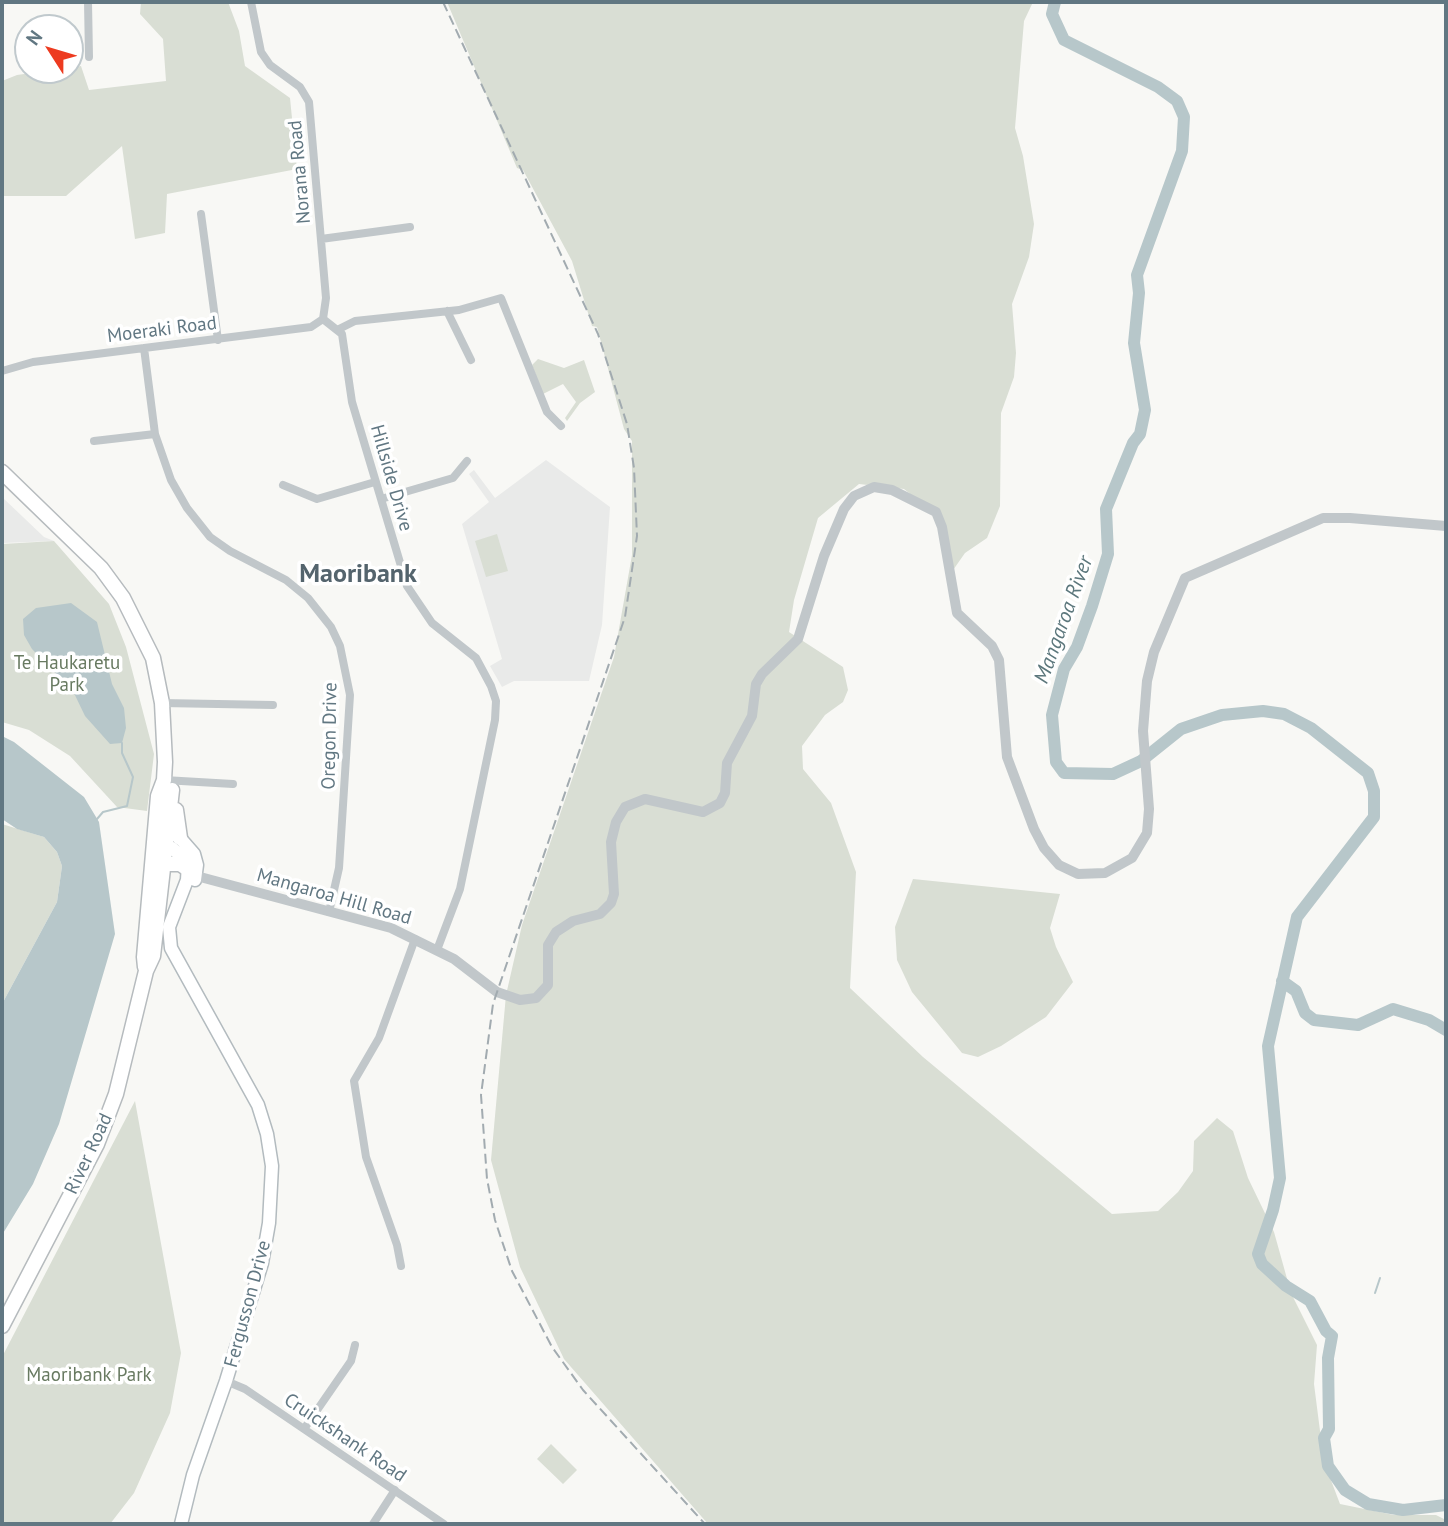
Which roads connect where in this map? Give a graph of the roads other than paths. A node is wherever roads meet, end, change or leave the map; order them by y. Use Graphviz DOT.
graph roads {
  1 [pos="88,2"];
  2 [pos="251,2"];
  3 [pos="89,57"];
  4 [pos="201,214"];
  5 [pos="410,227"];
  6 [pos="321,239"];
  7 [pos="447,311"];
  8 [pos="323,318"];
  9 [pos="339,329"];
  10 [pos="218,340"];
  11 [pos="144,348"];
  12 [pos="471,360"];
  13 [pos="2,371"];
  14 [pos="561,426"];
  15 [pos="155,434"];
  16 [pos="94,442"];
  17 [pos="467,461"];
  18 [pos="2,472"];
  19 [pos="375,482"];
  20 [pos="284,485"];
  21 [pos="381,499"];
  22 [pos="1446,526"];
  23 [pos="162,703"];
  24 [pos="273,705"];
  25 [pos="233,784"];
  26 [pos="168,785"];
  27 [pos="165,839"];
  28 [pos="165,864"];
  29 [pos="191,874"];
  30 [pos="328,912"];
  31 [pos="415,939"];
  32 [pos="437,950"];
  33 [pos="146,971"];
  34 [pos="401,1266"];
  35 [pos="2,1326"];
  36 [pos="355,1345"];
  37 [pos="226,1381"];
  38 [pos="304,1429"];
  39 [pos="395,1490"];
  40 [pos="181,1524"];
  41 [pos="373,1524"];
  42 [pos="444,1524"];
  1 -- 3 [label="street"];
  2 -- 6 [label="street, Norana Road"];
  4 -- 10 [label="street"];
  5 -- 6 [label="street"];
  6 -- 8 [label="street, Norana Road"];
  7 -- 9 [label="street"];
  7 -- 12 [label="street"];
  7 -- 14 [label="street"];
  8 -- 9 [label="street"];
  8 -- 10 [label="street, Moeraki Road"];
  9 -- 19 [label="street, Hillside Drive"];
  10 -- 11 [label="street, Moeraki Road"];
  11 -- 13 [label="street, Moeraki Road"];
  11 -- 15 [label="street, Oregon Drive"];
  15 -- 16 [label="street"];
  15 -- 30 [label="street, Oregon Drive"];
  17 -- 21 [label="street"];
  18 -- 23 [label="highway"];
  19 -- 20 [label="street"];
  19 -- 21 [label="street, Hillside Drive"];
  21 -- 32 [label="street, Hillside Drive"];
  22 -- 32 [label="street, Mangaroa Hill Road"];
  23 -- 24 [label="street"];
  23 -- 26 [label="highway"];
  25 -- 26 [label="street"];
  26 -- 27 [label="highway"];
  26 -- 27 [label="highway"];
  27 -- 28 [label="highway, River Road"];
  27 -- 29 [label="main road"];
  27 -- 33 [label="highway, River Road"];
  28 -- 29 [label="highway"];
  28 -- 33 [label="highway, River Road"];
  29 -- 30 [label="street, Mangaroa Hill Road"];
  29 -- 37 [label="main road, Fergusson Drive"];
  30 -- 31 [label="street, Mangaroa Hill Road"];
  31 -- 32 [label="street, Mangaroa Hill Road"];
  31 -- 34 [label="street"];
  33 -- 35 [label="highway, River Road"];
  36 -- 38 [label="street"];
  37 -- 38 [label="street, Cruickshank Road"];
  37 -- 40 [label="main road, Fergusson Drive"];
  38 -- 39 [label="street, Cruickshank Road"];
  39 -- 41 [label="street"];
  39 -- 42 [label="street, Cruickshank Road"];
}
